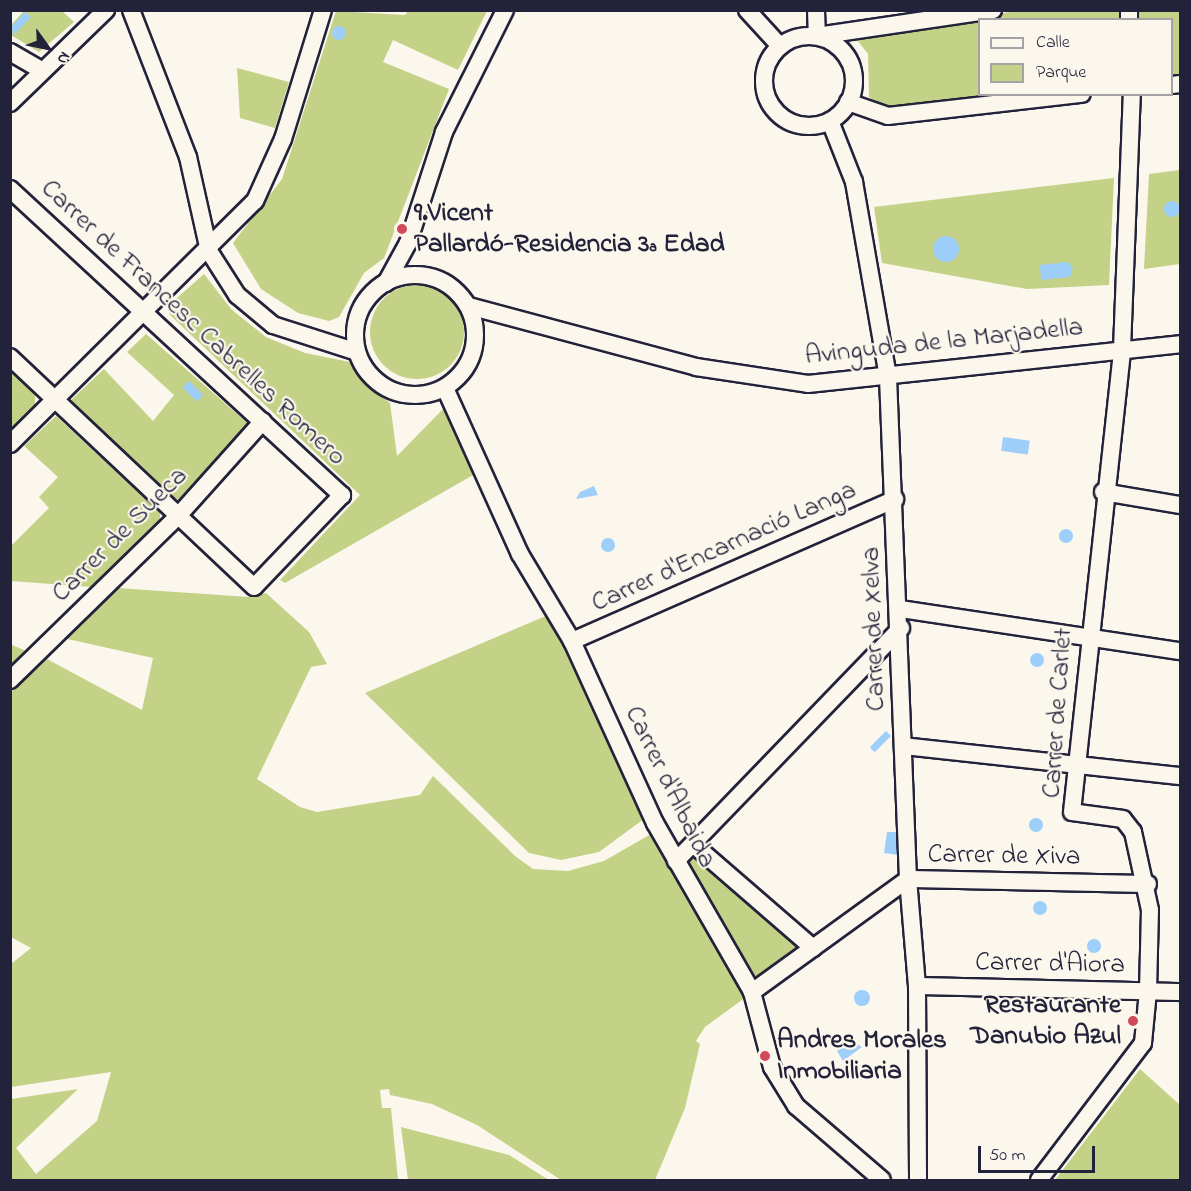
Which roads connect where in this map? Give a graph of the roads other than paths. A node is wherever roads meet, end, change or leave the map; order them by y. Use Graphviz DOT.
graph roads {
  1 [pos="106,10"];
  2 [pos="131,10"];
  3 [pos="323,10"];
  4 [pos="505,10"];
  5 [pos="747,10"];
  6 [pos="816,10"];
  7 [pos="993,10"];
  8 [pos="968,12"];
  9 [pos="817,36"];
  10 [pos="779,45"];
  11 [pos="10,52"];
  12 [pos="41,70"];
  13 [pos="1064,96"];
  14 [pos="1131,96"];
  15 [pos="848,102"];
  16 [pos="10,104"];
  17 [pos="830,121"];
  18 [pos="10,189"];
  19 [pos="408,243"];
  20 [pos="209,251"];
  21 [pos="422,275"];
  22 [pos="386,283"];
  23 [pos="469,306"];
  24 [pos="147,314"];
  25 [pos="355,329"];
  26 [pos="322,343"];
  27 [pos="1180,344"];
  28 [pos="1122,350"];
  29 [pos="357,352"];
  30 [pos="10,357"];
  31 [pos="888,377"];
  32 [pos="445,388"];
  33 [pos="56,400"];
  34 [pos="263,421"];
  35 [pos="10,444"];
  36 [pos="1103,492"];
  37 [pos="895,500"];
  38 [pos="1180,505"];
  39 [pos="178,516"];
  40 [pos="901,609"];
  41 [pos="901,628"];
  42 [pos="1089,638"];
  43 [pos="572,641"];
  44 [pos="1180,651"];
  45 [pos="10,680"];
  46 [pos="903,746"];
  47 [pos="1078,764"];
  48 [pos="1180,776"];
  49 [pos="693,844"];
  50 [pos="676,861"];
  51 [pos="908,879"];
  52 [pos="1148,885"];
  53 [pos="813,948"];
  54 [pos="918,986"];
  55 [pos="1148,991"];
  56 [pos="752,992"];
  57 [pos="1180,992"];
  58 [pos="882,1180"];
  59 [pos="918,1180"];
  60 [pos="1039,1180"];
  1 -- 12 [label="street"];
  2 -- 20 [label="street"];
  3 -- 20 [label="street"];
  4 -- 19 [label="street"];
  5 -- 10 [label="street"];
  6 -- 9 [label="street"];
  7 -- 8 [label="street"];
  8 -- 9 [label="street"];
  9 -- 10 [label="street"];
  9 -- 15 [label="street"];
  10 -- 17 [label="street"];
  11 -- 12 [label="street"];
  12 -- 16 [label="street"];
  13 -- 15 [label="street"];
  14 -- 28 [label="street, Carrer de Carlet"];
  15 -- 17 [label="street"];
  17 -- 31 [label="street, Carrer de Xelva"];
  18 -- 24 [label="street, Carrer de Francesc Cabrelles Romero"];
  19 -- 21 [label="street"];
  19 -- 22 [label="street"];
  20 -- 24 [label="street"];
  20 -- 26 [label="street"];
  21 -- 22 [label="street"];
  21 -- 23 [label="street"];
  22 -- 25 [label="street"];
  23 -- 31 [label="street, Avinguda de la Marjadella"];
  23 -- 32 [label="street"];
  24 -- 33 [label="street"];
  24 -- 34 [label="street, Carrer de Francesc Cabrelles Romero"];
  25 -- 26 [label="street"];
  25 -- 29 [label="street"];
  26 -- 29 [label="street"];
  27 -- 28 [label="street, Avinguda de la Marjadella"];
  28 -- 31 [label="street, Avinguda de la Marjadella"];
  28 -- 36 [label="street, Carrer de Carlet"];
  29 -- 32 [label="street"];
  30 -- 33 [label="street"];
  31 -- 37 [label="street, Carrer de Xelva"];
  32 -- 43 [label="street, Carrer d'Albaida"];
  33 -- 35 [label="street"];
  33 -- 39 [label="street"];
  34 -- 39 [label="street, Carrer de Sueca"];
  34 -- 39 [label="street, Carrer de Francesc Cabrelles Romero"];
  36 -- 38 [label="street"];
  36 -- 42 [label="street, Carrer de Carlet"];
  37 -- 40 [label="street, Carrer de Xelva"];
  37 -- 43 [label="street, Carrer d'Encarnació Langa"];
  39 -- 45 [label="street, Carrer de Sueca"];
  40 -- 41 [label="street, Carrer de Xelva"];
  40 -- 42 [label="street"];
  41 -- 46 [label="street, Carrer de Xelva"];
  41 -- 49 [label="street"];
  42 -- 44 [label="street"];
  42 -- 47 [label="street, Carrer de Carlet"];
  43 -- 50 [label="street, Carrer d'Albaida"];
  46 -- 47 [label="street"];
  46 -- 51 [label="street, Carrer de Xelva"];
  47 -- 48 [label="street"];
  47 -- 52 [label="street, Carrer de Carlet"];
  49 -- 50 [label="street"];
  49 -- 53 [label="street"];
  50 -- 56 [label="street, Carrer d'Albaida"];
  51 -- 52 [label="street, Carrer de Xiva"];
  51 -- 53 [label="street, Carrer de Xiva"];
  51 -- 54 [label="street, Carrer de Xelva"];
  52 -- 55 [label="street, Carrer de Carlet"];
  53 -- 56 [label="street, Carrer de Xiva"];
  54 -- 55 [label="street, Carrer d'Aiora"];
  54 -- 59 [label="street, Carrer de Xelva"];
  55 -- 57 [label="street, Carrer d'Aiora"];
  55 -- 60 [label="street, Carrer de Carlet"];
  56 -- 58 [label="street, Carrer d'Albaida"];
}
